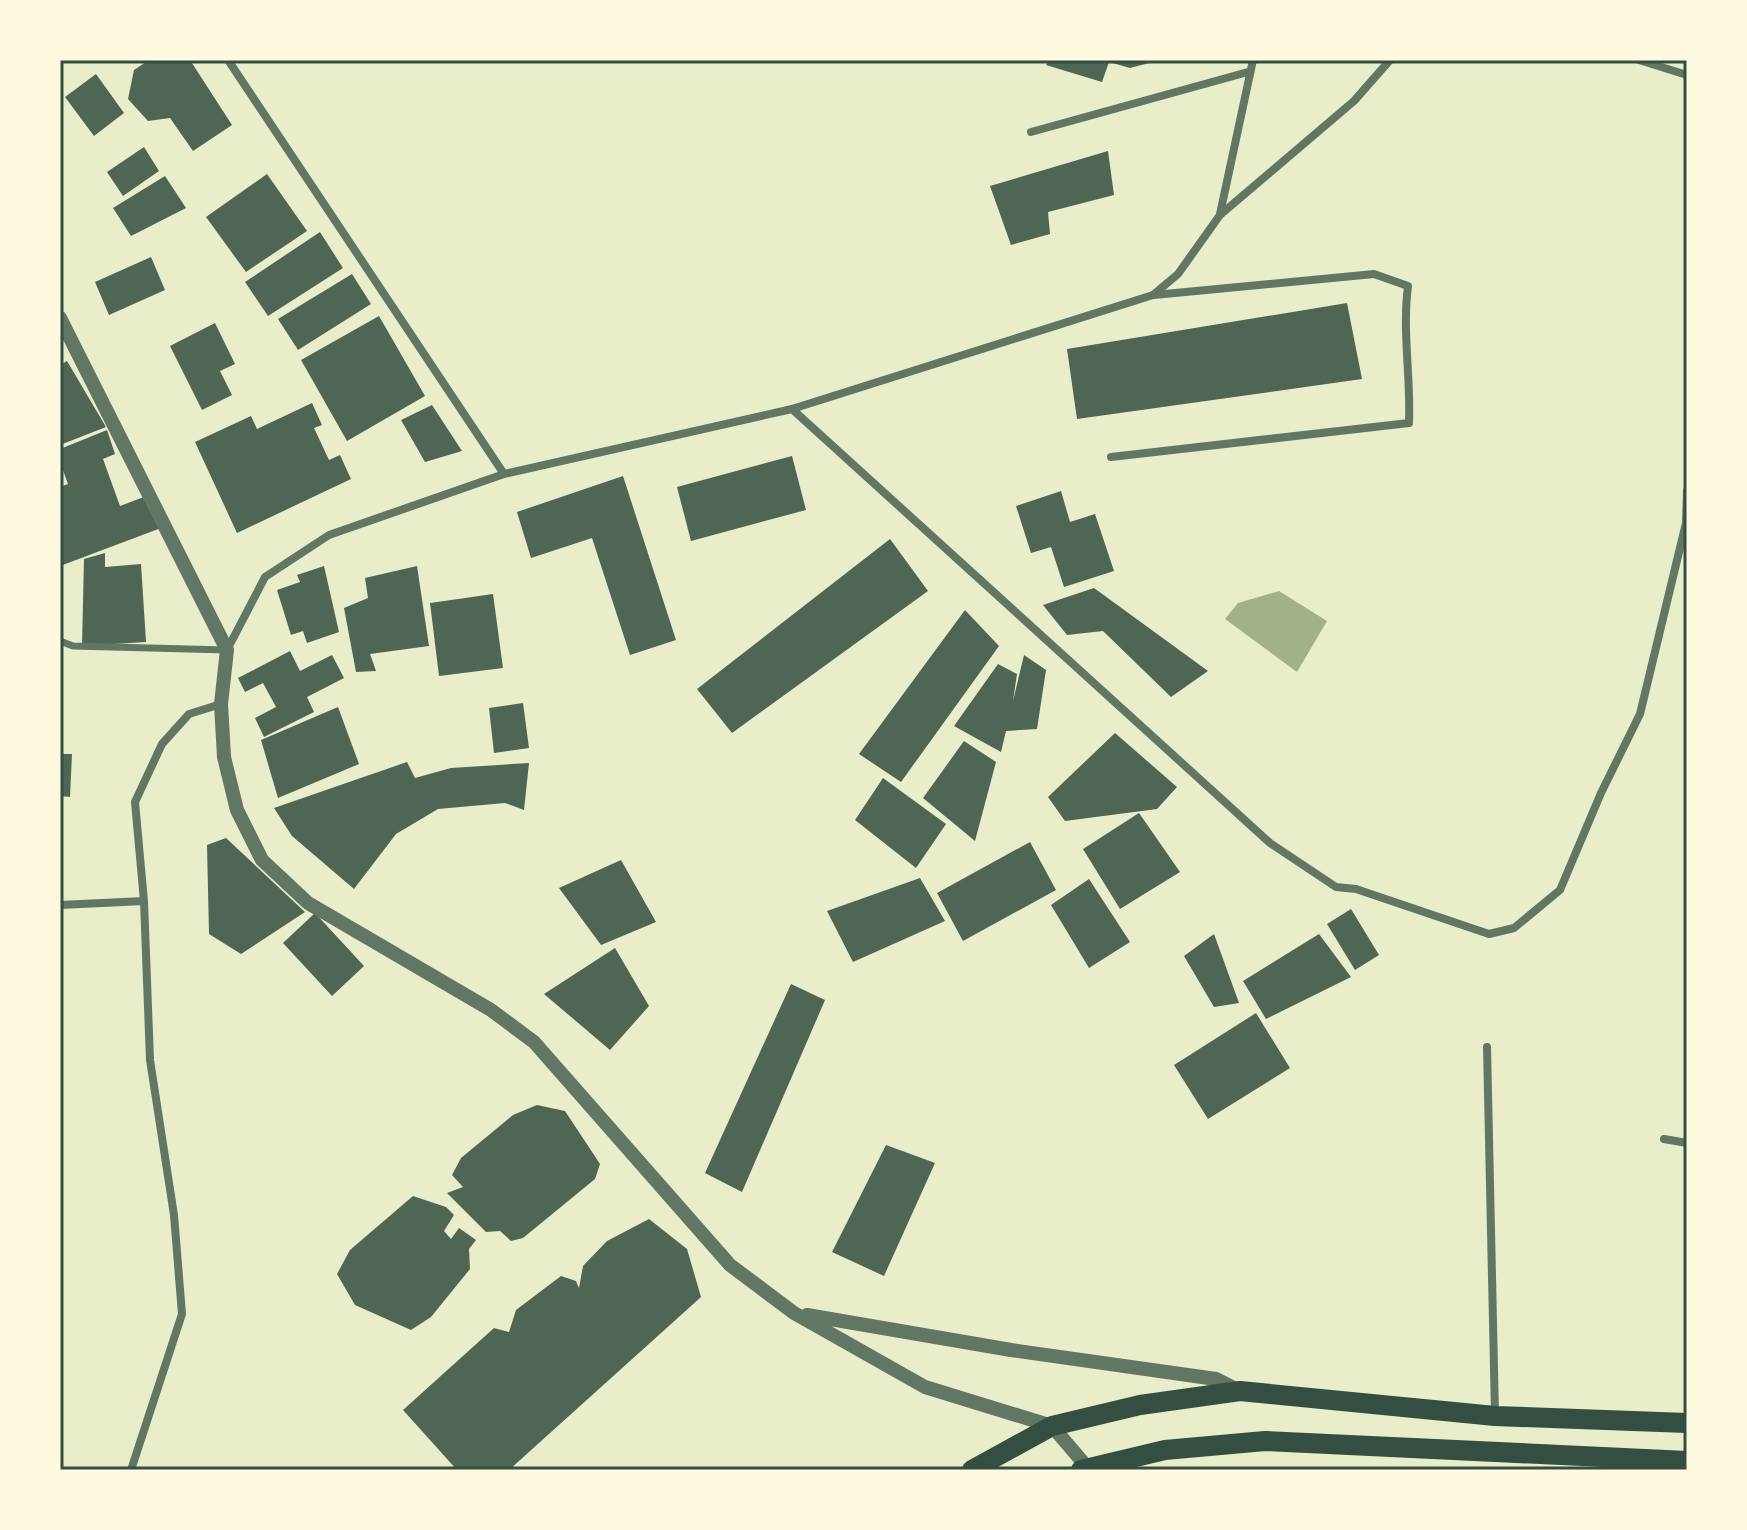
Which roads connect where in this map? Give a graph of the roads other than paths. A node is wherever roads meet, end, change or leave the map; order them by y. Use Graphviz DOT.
graph roads {
  1 [pos="228,60"];
  2 [pos="1253,60"];
  3 [pos="1390,60"];
  4 [pos="1639,60"];
  5 [pos="1248,72"];
  6 [pos="1687,75"];
  7 [pos="1031,132"];
  8 [pos="1220,215"];
  9 [pos="1153,295"];
  10 [pos="60,318"];
  11 [pos="792,409"];
  12 [pos="1111,457"];
  13 [pos="504,474"];
  14 [pos="1687,491"];
  15 [pos="1686,523"];
  16 [pos="60,641"];
  17 [pos="227,650"];
  18 [pos="221,704"];
  19 [pos="144,901"];
  20 [pos="60,905"];
  21 [pos="1487,1047"];
  22 [pos="1664,1139"];
  23 [pos="1687,1143"];
  24 [pos="794,1313"];
  25 [pos="1240,1391"];
  26 [pos="1495,1416"];
  27 [pos="1687,1423"];
  28 [pos="1052,1426"];
  29 [pos="1687,1461"];
  30 [pos="1084,1469"];
  31 [pos="131,1470"];
  32 [pos="972,1470"];
  1 -- 13 [label="street"];
  2 -- 5 [label="street"];
  3 -- 8 [label="street"];
  4 -- 6 [label="street"];
  5 -- 7 [label="street"];
  5 -- 8 [label="street"];
  8 -- 9 [label="street"];
  9 -- 11 [label="street"];
  9 -- 12 [label="street"];
  10 -- 17 [label="street"];
  11 -- 13 [label="street"];
  11 -- 15 [label="street"];
  13 -- 17 [label="street"];
  14 -- 15 [label="street"];
  16 -- 17 [label="street"];
  17 -- 18 [label="street"];
  18 -- 19 [label="street"];
  18 -- 24 [label="street"];
  19 -- 20 [label="street"];
  19 -- 31 [label="street"];
  21 -- 26 [label="street"];
  22 -- 23 [label="street"];
  24 -- 25 [label="street"];
  24 -- 28 [label="street"];
  25 -- 26 [label="main road"];
  25 -- 28 [label="main road"];
  26 -- 27 [label="main road"];
  28 -- 30 [label="street"];
  28 -- 32 [label="main road"];
  29 -- 30 [label="main road"];
}
